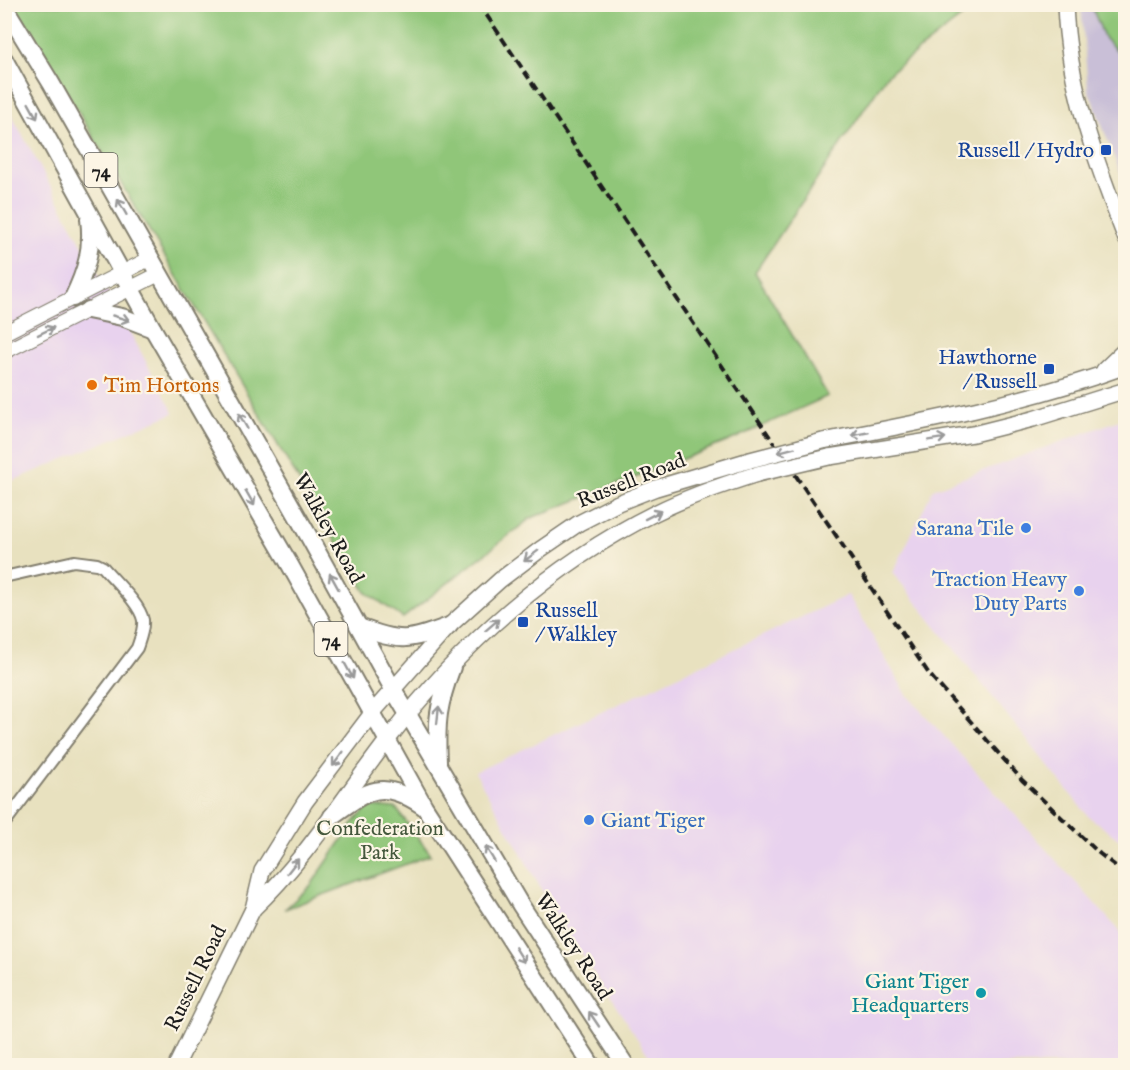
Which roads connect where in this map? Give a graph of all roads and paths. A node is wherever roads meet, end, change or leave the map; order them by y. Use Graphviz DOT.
graph roads {
  1 [pos="1065,4"];
  2 [pos="4,6"];
  3 [pos="4,59"];
  4 [pos="88,212"];
  5 [pos="1125,239"];
  6 [pos="151,258"];
  7 [pos="123,272"];
  8 [pos="159,274"];
  9 [pos="132,289"];
  10 [pos="74,298"];
  11 [pos="88,310"];
  12 [pos="153,329"];
  13 [pos="4,333"];
  14 [pos="1125,349"];
  15 [pos="4,352"];
  16 [pos="1125,366"];
  17 [pos="1094,377"];
  18 [pos="1124,391"];
  19 [pos="4,577"];
  20 [pos="449,626"];
  21 [pos="359,627"];
  22 [pos="452,667"];
  23 [pos="393,689"];
  24 [pos="373,712"];
  25 [pos="408,715"];
  26 [pos="388,740"];
  27 [pos="438,766"];
  28 [pos="424,806"];
  29 [pos="332,816"];
  30 [pos="4,824"];
  31 [pos="253,909"];
  32 [pos="176,1065"];
  33 [pos="592,1065"];
  34 [pos="626,1065"];
  1 -- 5 [label="main road"];
  6 -- 2 [label="main road, Walkley Road / 74, one-way"];
  3 -- 4 [label="main road, 74, one-way"];
  4 -- 7 [label="main road, 74"];
  4 -- 10 [label="main road"];
  6 -- 7 [label="street"];
  6 -- 8 [label="main road, Walkley Road / 74"];
  7 -- 9 [label="main road, 74"];
  7 -- 10 [label="street"];
  8 -- 9 [label="street"];
  21 -- 8 [label="main road, Walkley Road / 74, one-way"];
  9 -- 11 [label="street"];
  9 -- 12 [label="main road, 74"];
  10 -- 13 [label="street"];
  11 -- 12 [label="main road, one-way"];
  15 -- 11 [label="street, one-way"];
  12 -- 24 [label="main road, 74, one-way"];
  14 -- 17 [label="main road"];
  16 -- 17 [label="main road, Russell Road"];
  17 -- 20 [label="main road, Russell Road, one-way, bridge"];
  22 -- 18 [label="main road, Russell Road, one-way, bridge"];
  19 -- 30 [label="street"];
  20 -- 21 [label="main road"];
  20 -- 23 [label="main road, Russell Road"];
  21 -- 23 [label="main road, Walkley Road / 74"];
  22 -- 25 [label="main road, Russell Road"];
  27 -- 22 [label="main road, one-way"];
  23 -- 24 [label="main road, Russell Road"];
  23 -- 25 [label="main road, Walkley Road / 74"];
  24 -- 26 [label="main road, 74"];
  24 -- 31 [label="main road, Russell Road, one-way"];
  25 -- 26 [label="main road, Russell Road"];
  25 -- 27 [label="main road, Walkley Road / 74"];
  26 -- 28 [label="main road, 74"];
  26 -- 29 [label="main road, Russell Road"];
  34 -- 27 [label="main road, Walkley Road / 74, one-way"];
  28 -- 29 [label="main road"];
  28 -- 33 [label="main road, 74, one-way"];
  31 -- 29 [label="main road, Russell Road, one-way"];
  31 -- 32 [label="main road, Russell Road"];
}
